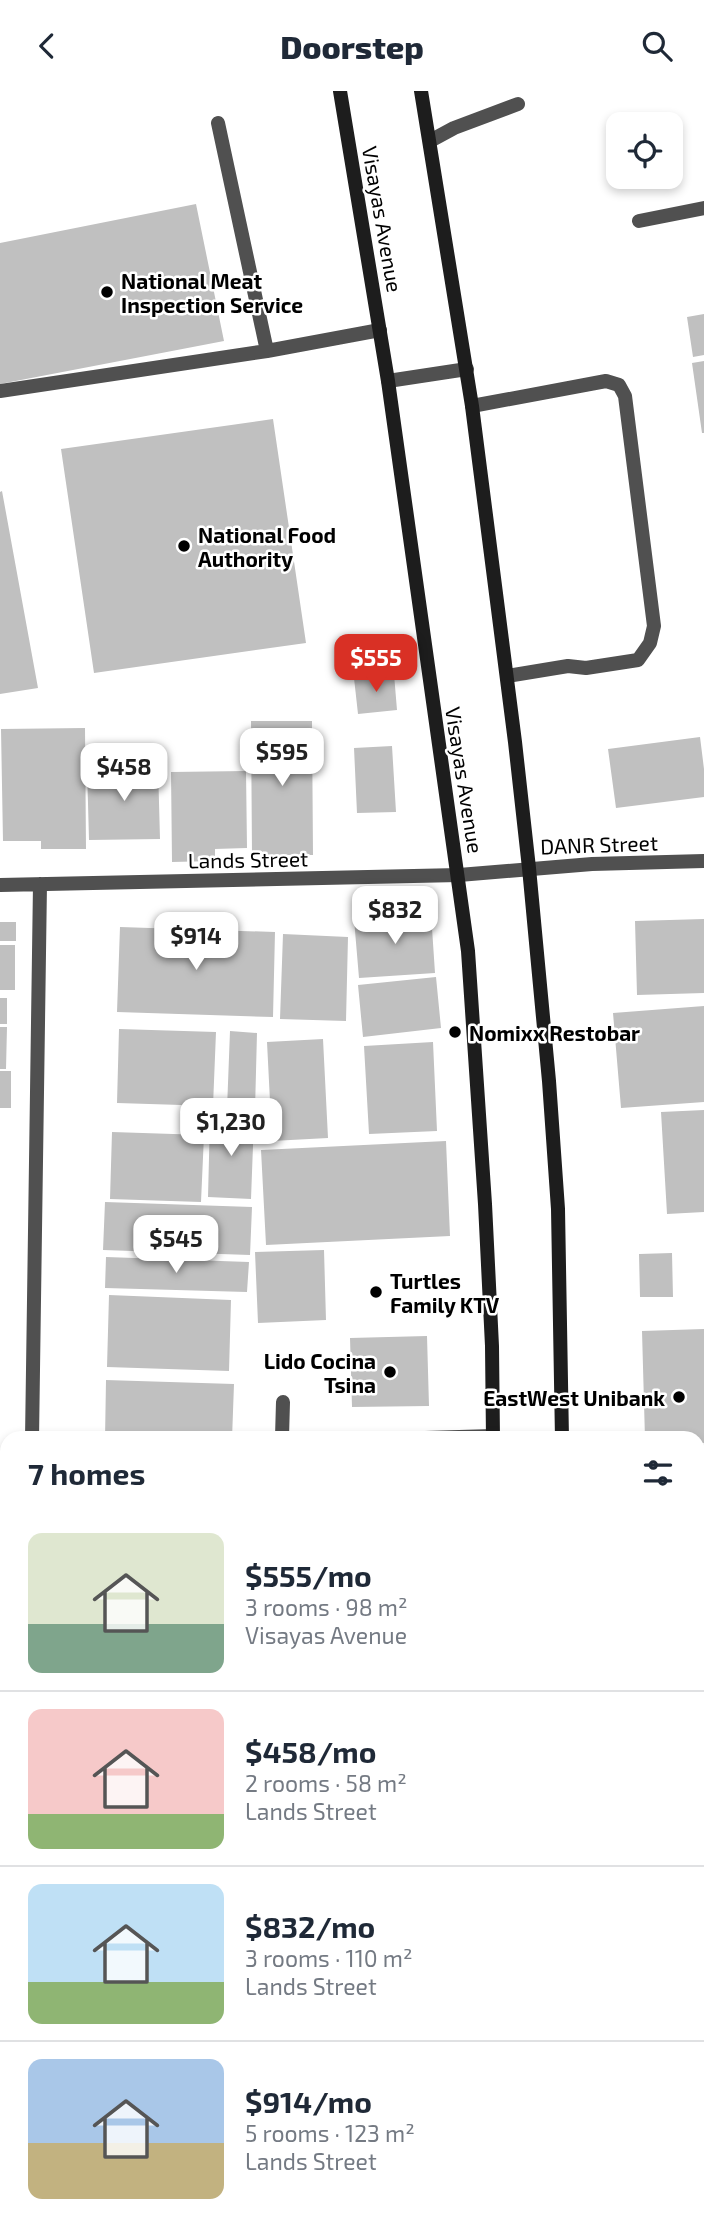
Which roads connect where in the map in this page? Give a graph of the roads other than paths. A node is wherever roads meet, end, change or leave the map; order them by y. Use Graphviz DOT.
graph roads {
  1 [pos="340,91"];
  2 [pos="421,91"];
  3 [pos="518,104"];
  4 [pos="218,123"];
  5 [pos="430,141"];
  6 [pos="704,208"];
  7 [pos="639,221"];
  8 [pos="380,330"];
  9 [pos="267,351"];
  10 [pos="467,369"];
  11 [pos="388,380"];
  12 [pos="0,391"];
  13 [pos="472,406"];
  14 [pos="507,676"];
  15 [pos="704,861"];
  16 [pos="529,868"];
  17 [pos="497,871"];
  18 [pos="459,875"];
  19 [pos="40,884"];
  20 [pos="0,885"];
  21 [pos="283,1402"];
  22 [pos="32,1431"];
  23 [pos="282,1431"];
  24 [pos="493,1431"];
  25 [pos="562,1431"];
  1 -- 8 [label="main road, Visayas Avenue"];
  2 -- 5 [label="main road"];
  3 -- 5 [label="street"];
  4 -- 9 [label="street"];
  5 -- 10 [label="main road"];
  6 -- 7 [label="street"];
  8 -- 9 [label="street"];
  8 -- 11 [label="main road, Visayas Avenue"];
  9 -- 12 [label="street"];
  10 -- 11 [label="street"];
  10 -- 13 [label="main road"];
  11 -- 18 [label="main road, Visayas Avenue"];
  13 -- 14 [label="main road"];
  13 -- 14 [label="street"];
  14 -- 16 [label="main road"];
  15 -- 16 [label="street, DANR Street"];
  16 -- 17 [label="street, DANR Street"];
  16 -- 25 [label="main road"];
  17 -- 18 [label="street, Lands Street"];
  18 -- 19 [label="street, Lands Street"];
  18 -- 24 [label="main road, Visayas Avenue"];
  19 -- 20 [label="street, Lands Street"];
  19 -- 22 [label="street"];
  21 -- 23 [label="street"];
}
